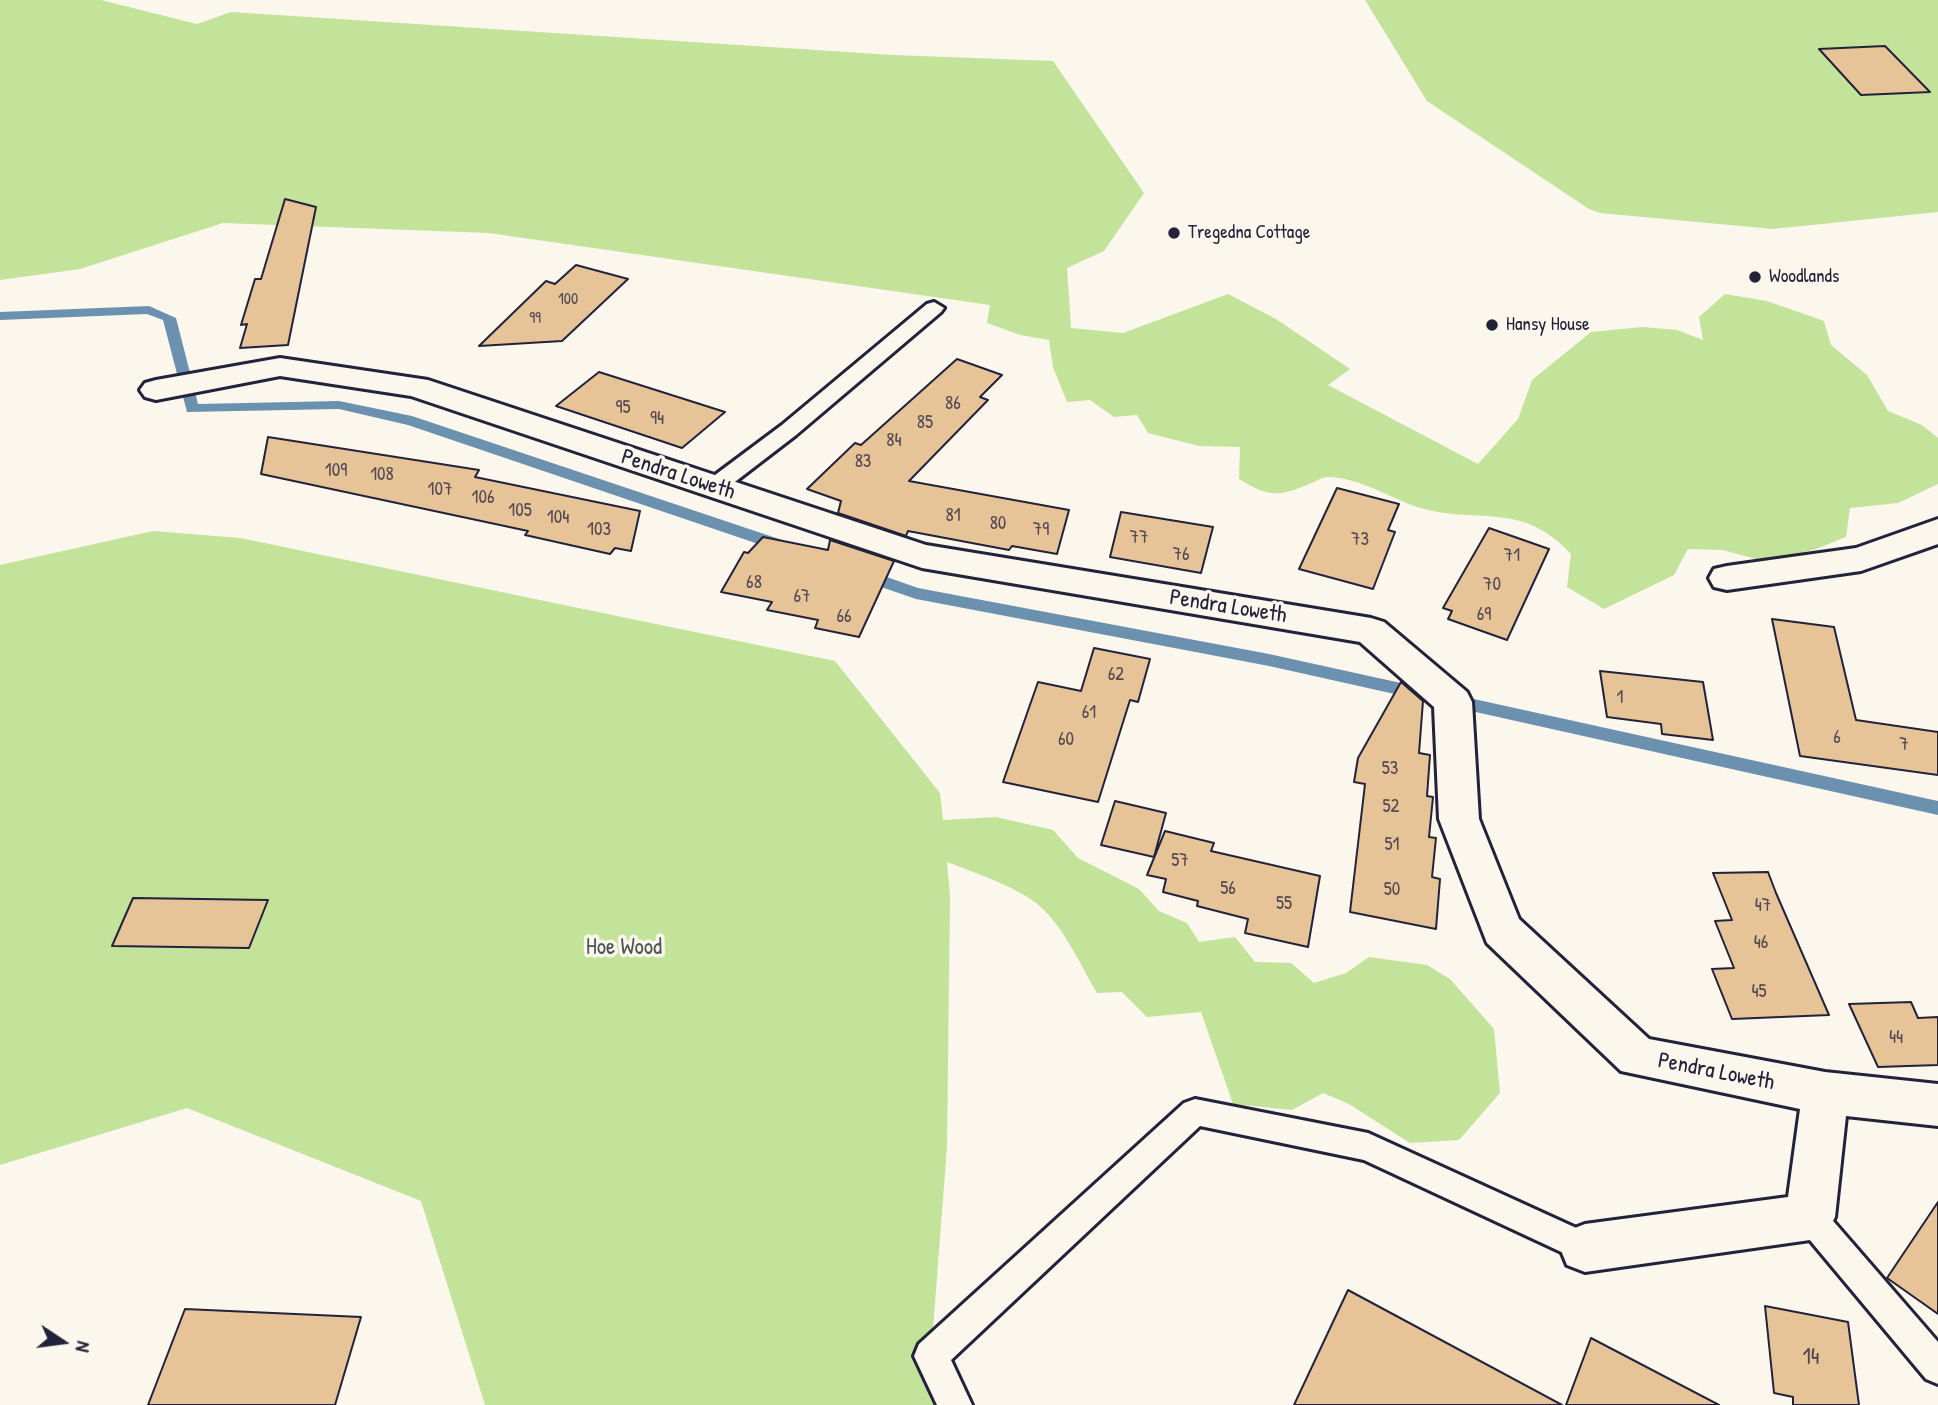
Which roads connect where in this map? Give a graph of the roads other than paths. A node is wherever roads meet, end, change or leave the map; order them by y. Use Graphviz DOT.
graph roads {
  1 [pos="934,308"];
  2 [pos="156,390"];
  3 [pos="715,486"];
  4 [pos="1938,531"];
  5 [pos="1727,578"];
  6 [pos="1825,1093"];
  7 [pos="1938,1105"];
  8 [pos="1810,1217"];
  9 [pos="1585,1248"];
  10 [pos="1938,1367"];
  11 [pos="955,1405"];
  1 -- 3 [label="lane"];
  2 -- 3 [label="street, Pendra Loweth"];
  3 -- 6 [label="street, Pendra Loweth"];
  4 -- 5 [label="street"];
  6 -- 7 [label="street, Pendra Loweth"];
  6 -- 8 [label="street"];
  8 -- 9 [label="street"];
  8 -- 10 [label="lane"];
  9 -- 11 [label="lane"];
}
